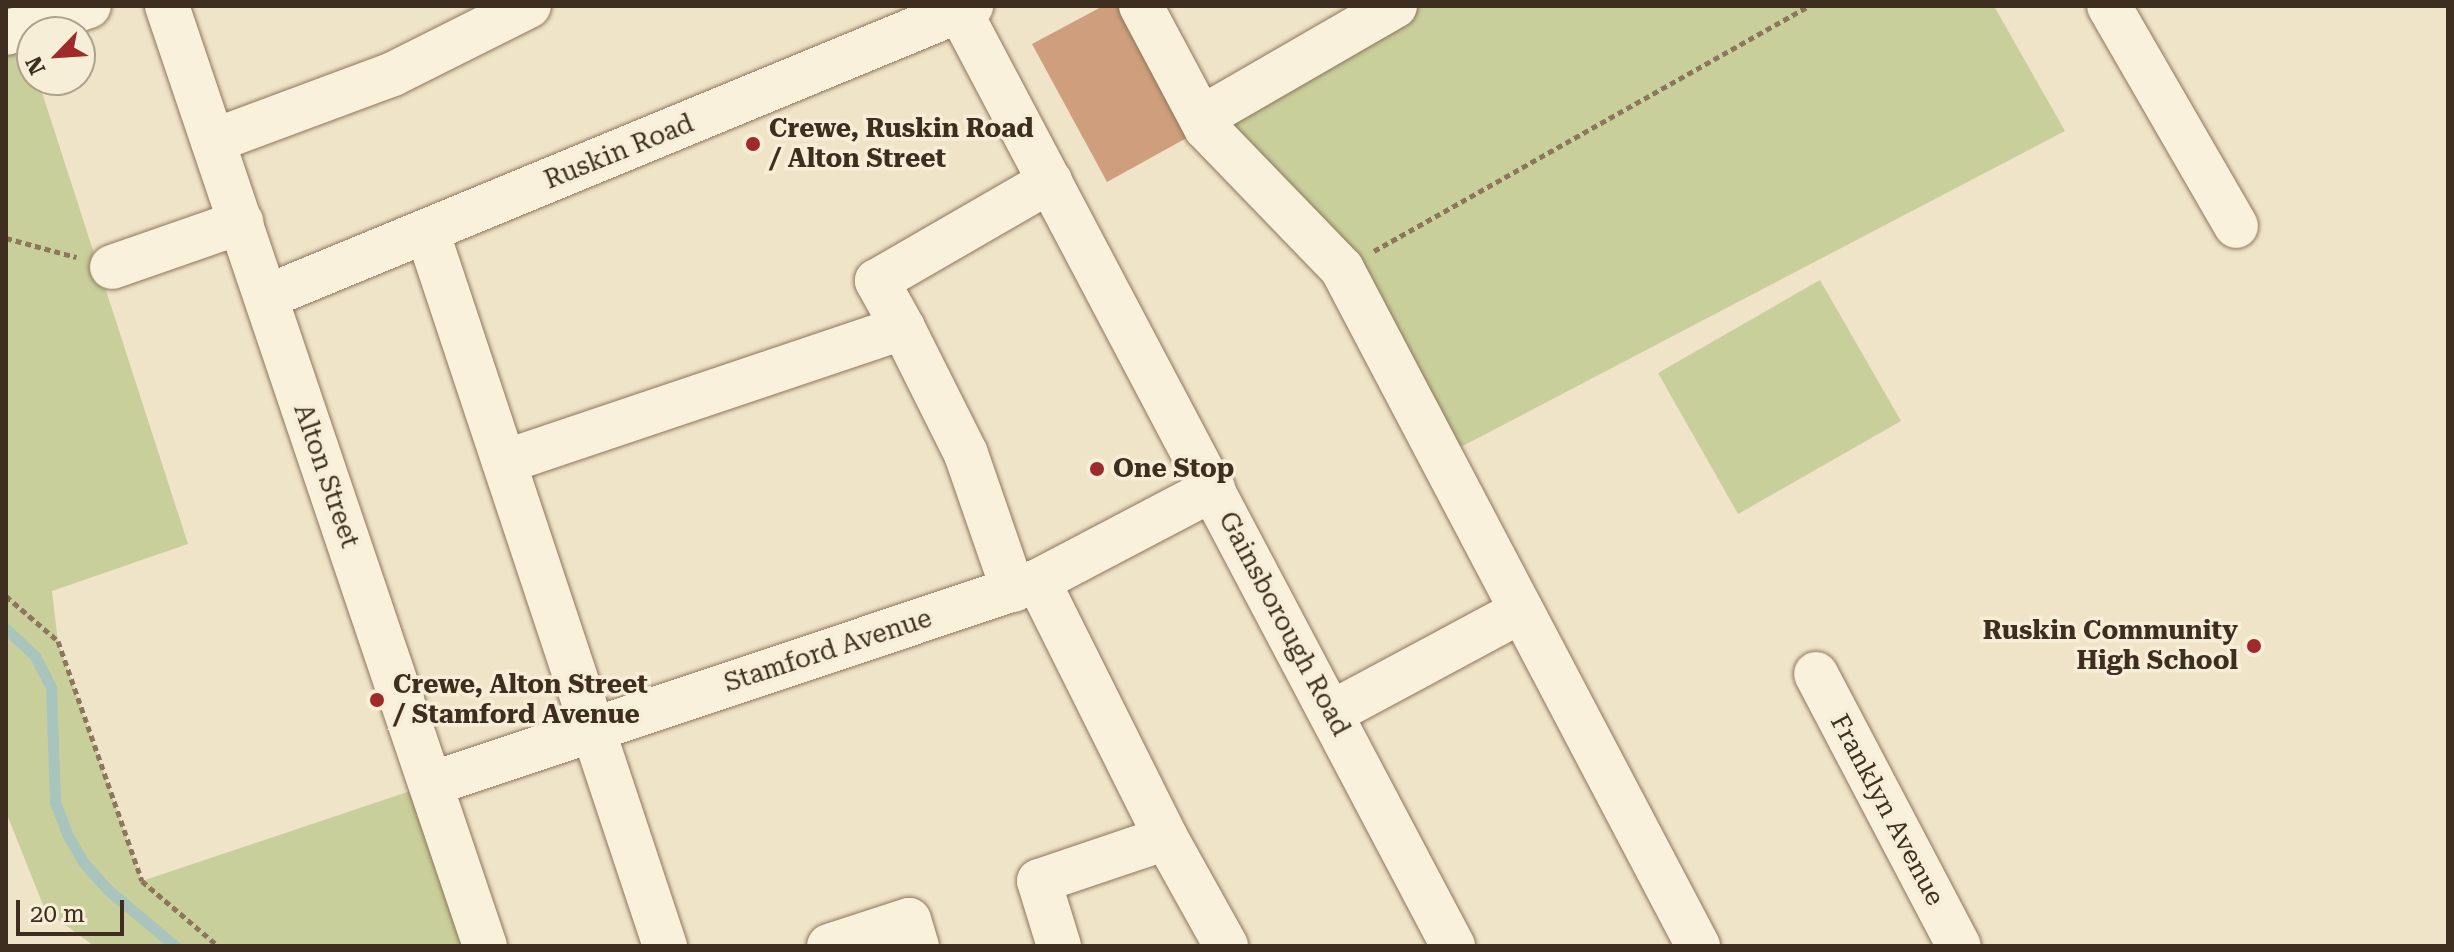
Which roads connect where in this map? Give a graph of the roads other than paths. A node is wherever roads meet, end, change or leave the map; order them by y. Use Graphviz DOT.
graph roads {
  1 [pos="89,6"];
  2 [pos="167,6"];
  3 [pos="529,6"];
  4 [pos="1141,6"];
  5 [pos="1395,6"];
  6 [pos="2109,6"];
  7 [pos="963,8"];
  8 [pos="6,33"];
  9 [pos="1201,118"];
  10 [pos="213,141"];
  11 [pos="1050,181"];
  12 [pos="241,222"];
  13 [pos="2236,226"];
  14 [pos="427,231"];
  15 [pos="112,267"];
  16 [pos="266,297"];
  17 [pos="903,328"];
  18 [pos="504,462"];
  19 [pos="1213,489"];
  20 [pos="1025,586"];
  21 [pos="1521,611"];
  22 [pos="1816,674"];
  23 [pos="1331,713"];
  24 [pos="593,730"];
  25 [pos="431,784"];
  26 [pos="1166,838"];
  27 [pos="485,946"];
  28 [pos="665,946"];
  29 [pos="829,946"];
  30 [pos="917,946"];
  31 [pos="1059,946"];
  32 [pos="1226,946"];
  33 [pos="1453,946"];
  34 [pos="1698,946"];
  35 [pos="1959,946"];
  1 -- 8 [label="street"];
  2 -- 10 [label="street, Alton Street"];
  3 -- 10 [label="street"];
  4 -- 9 [label="street"];
  5 -- 9 [label="street"];
  6 -- 13 [label="street"];
  7 -- 11 [label="street, Gainsborough Road"];
  7 -- 14 [label="street, Ruskin Road"];
  9 -- 21 [label="street"];
  10 -- 12 [label="street, Alton Street"];
  11 -- 17 [label="street"];
  11 -- 19 [label="street, Gainsborough Road"];
  12 -- 15 [label="street"];
  12 -- 16 [label="street, Alton Street"];
  14 -- 16 [label="street, Ruskin Road"];
  14 -- 18 [label="street"];
  16 -- 25 [label="street, Alton Street"];
  17 -- 18 [label="street"];
  17 -- 20 [label="street"];
  18 -- 24 [label="street"];
  19 -- 20 [label="street, Stamford Avenue"];
  19 -- 23 [label="street, Gainsborough Road"];
  20 -- 24 [label="street, Stamford Avenue"];
  20 -- 26 [label="street"];
  21 -- 23 [label="street"];
  21 -- 34 [label="street"];
  22 -- 35 [label="street, Franklyn Avenue"];
  23 -- 33 [label="street, Gainsborough Road"];
  24 -- 25 [label="street, Stamford Avenue"];
  24 -- 28 [label="street"];
  25 -- 27 [label="street, Alton Street"];
  26 -- 31 [label="street"];
  26 -- 32 [label="street"];
  29 -- 30 [label="street"];
}
